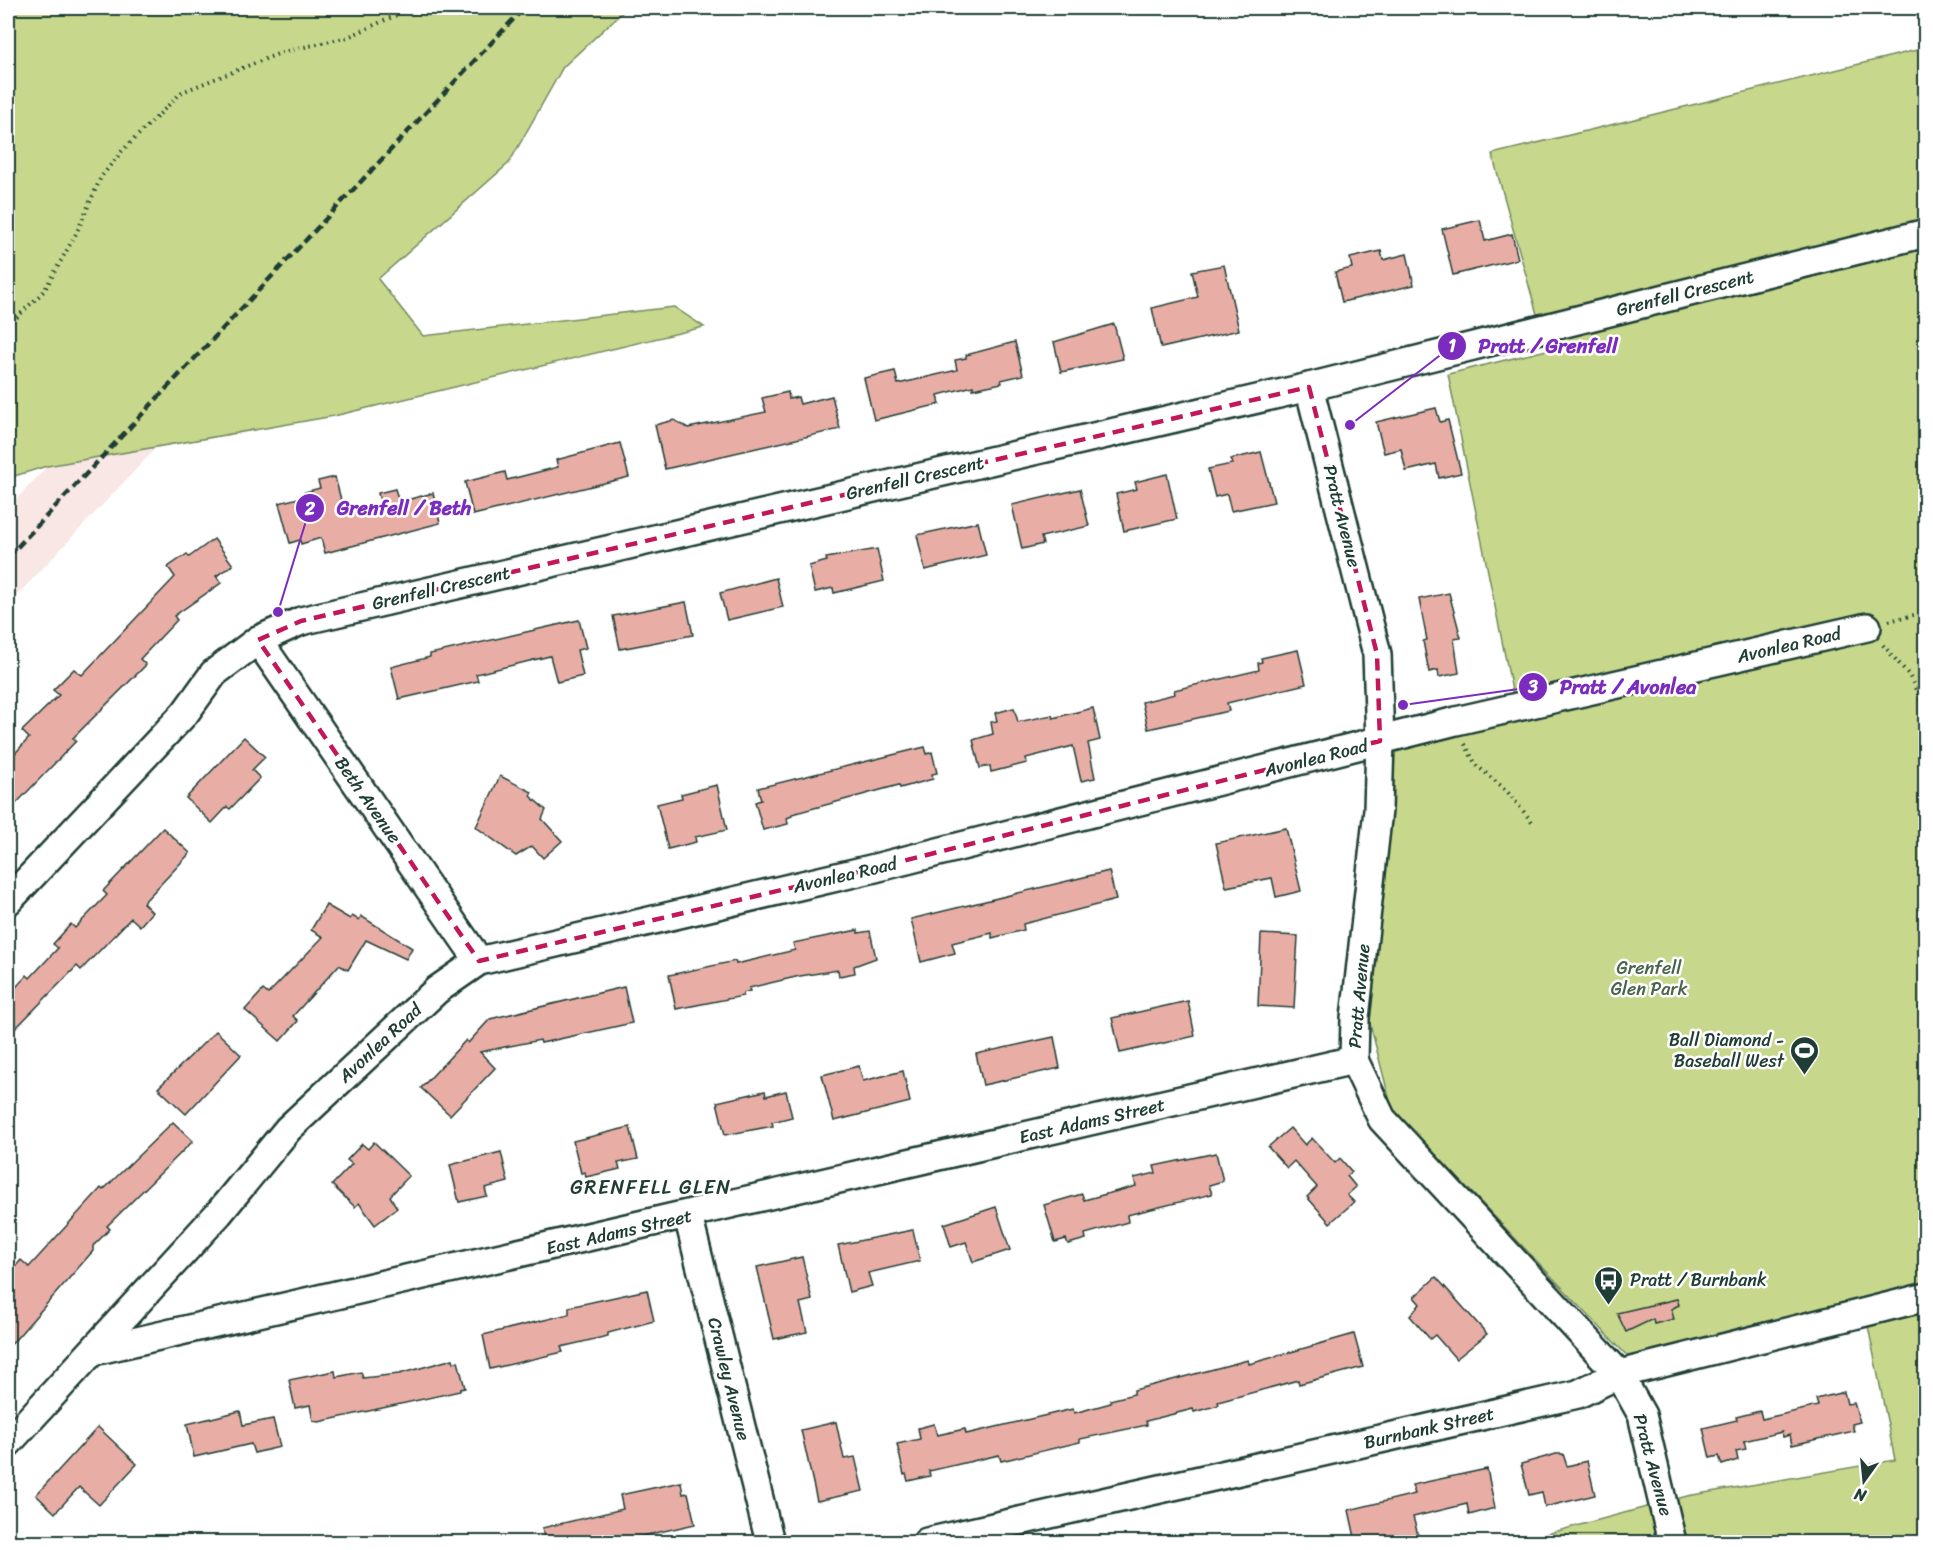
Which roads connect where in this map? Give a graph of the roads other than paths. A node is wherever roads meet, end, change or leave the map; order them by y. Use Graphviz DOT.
graph roads {
  1 [pos="1926,233"];
  2 [pos="1310,387"];
  3 [pos="1867,627"];
  4 [pos="258,640"];
  5 [pos="1380,741"];
  6 [pos="8,901"];
  7 [pos="479,961"];
  8 [pos="1354,1060"];
  9 [pos="688,1216"];
  10 [pos="1926,1297"];
  11 [pos="94,1351"];
  12 [pos="1619,1374"];
  13 [pos="8,1443"];
  14 [pos="770,1542"];
  15 [pos="927,1542"];
  16 [pos="1672,1542"];
  1 -- 2 [label="street, Grenfell Crescent"];
  2 -- 4 [label="street, Grenfell Crescent"];
  2 -- 5 [label="street, Pratt Avenue"];
  3 -- 5 [label="street, Avonlea Road"];
  4 -- 6 [label="street, Grenfell Crescent"];
  4 -- 7 [label="street, Beth Avenue"];
  5 -- 7 [label="street, Avonlea Road"];
  5 -- 8 [label="street, Pratt Avenue"];
  7 -- 11 [label="street, Avonlea Road"];
  8 -- 9 [label="street, East Adams Street"];
  8 -- 12 [label="street, Pratt Avenue"];
  9 -- 11 [label="street, East Adams Street"];
  9 -- 14 [label="street, Crawley Avenue"];
  10 -- 12 [label="street, Burnbank Street"];
  11 -- 13 [label="street, Avonlea Road"];
  12 -- 15 [label="street, Burnbank Street"];
  12 -- 16 [label="street, Pratt Avenue"];
}
